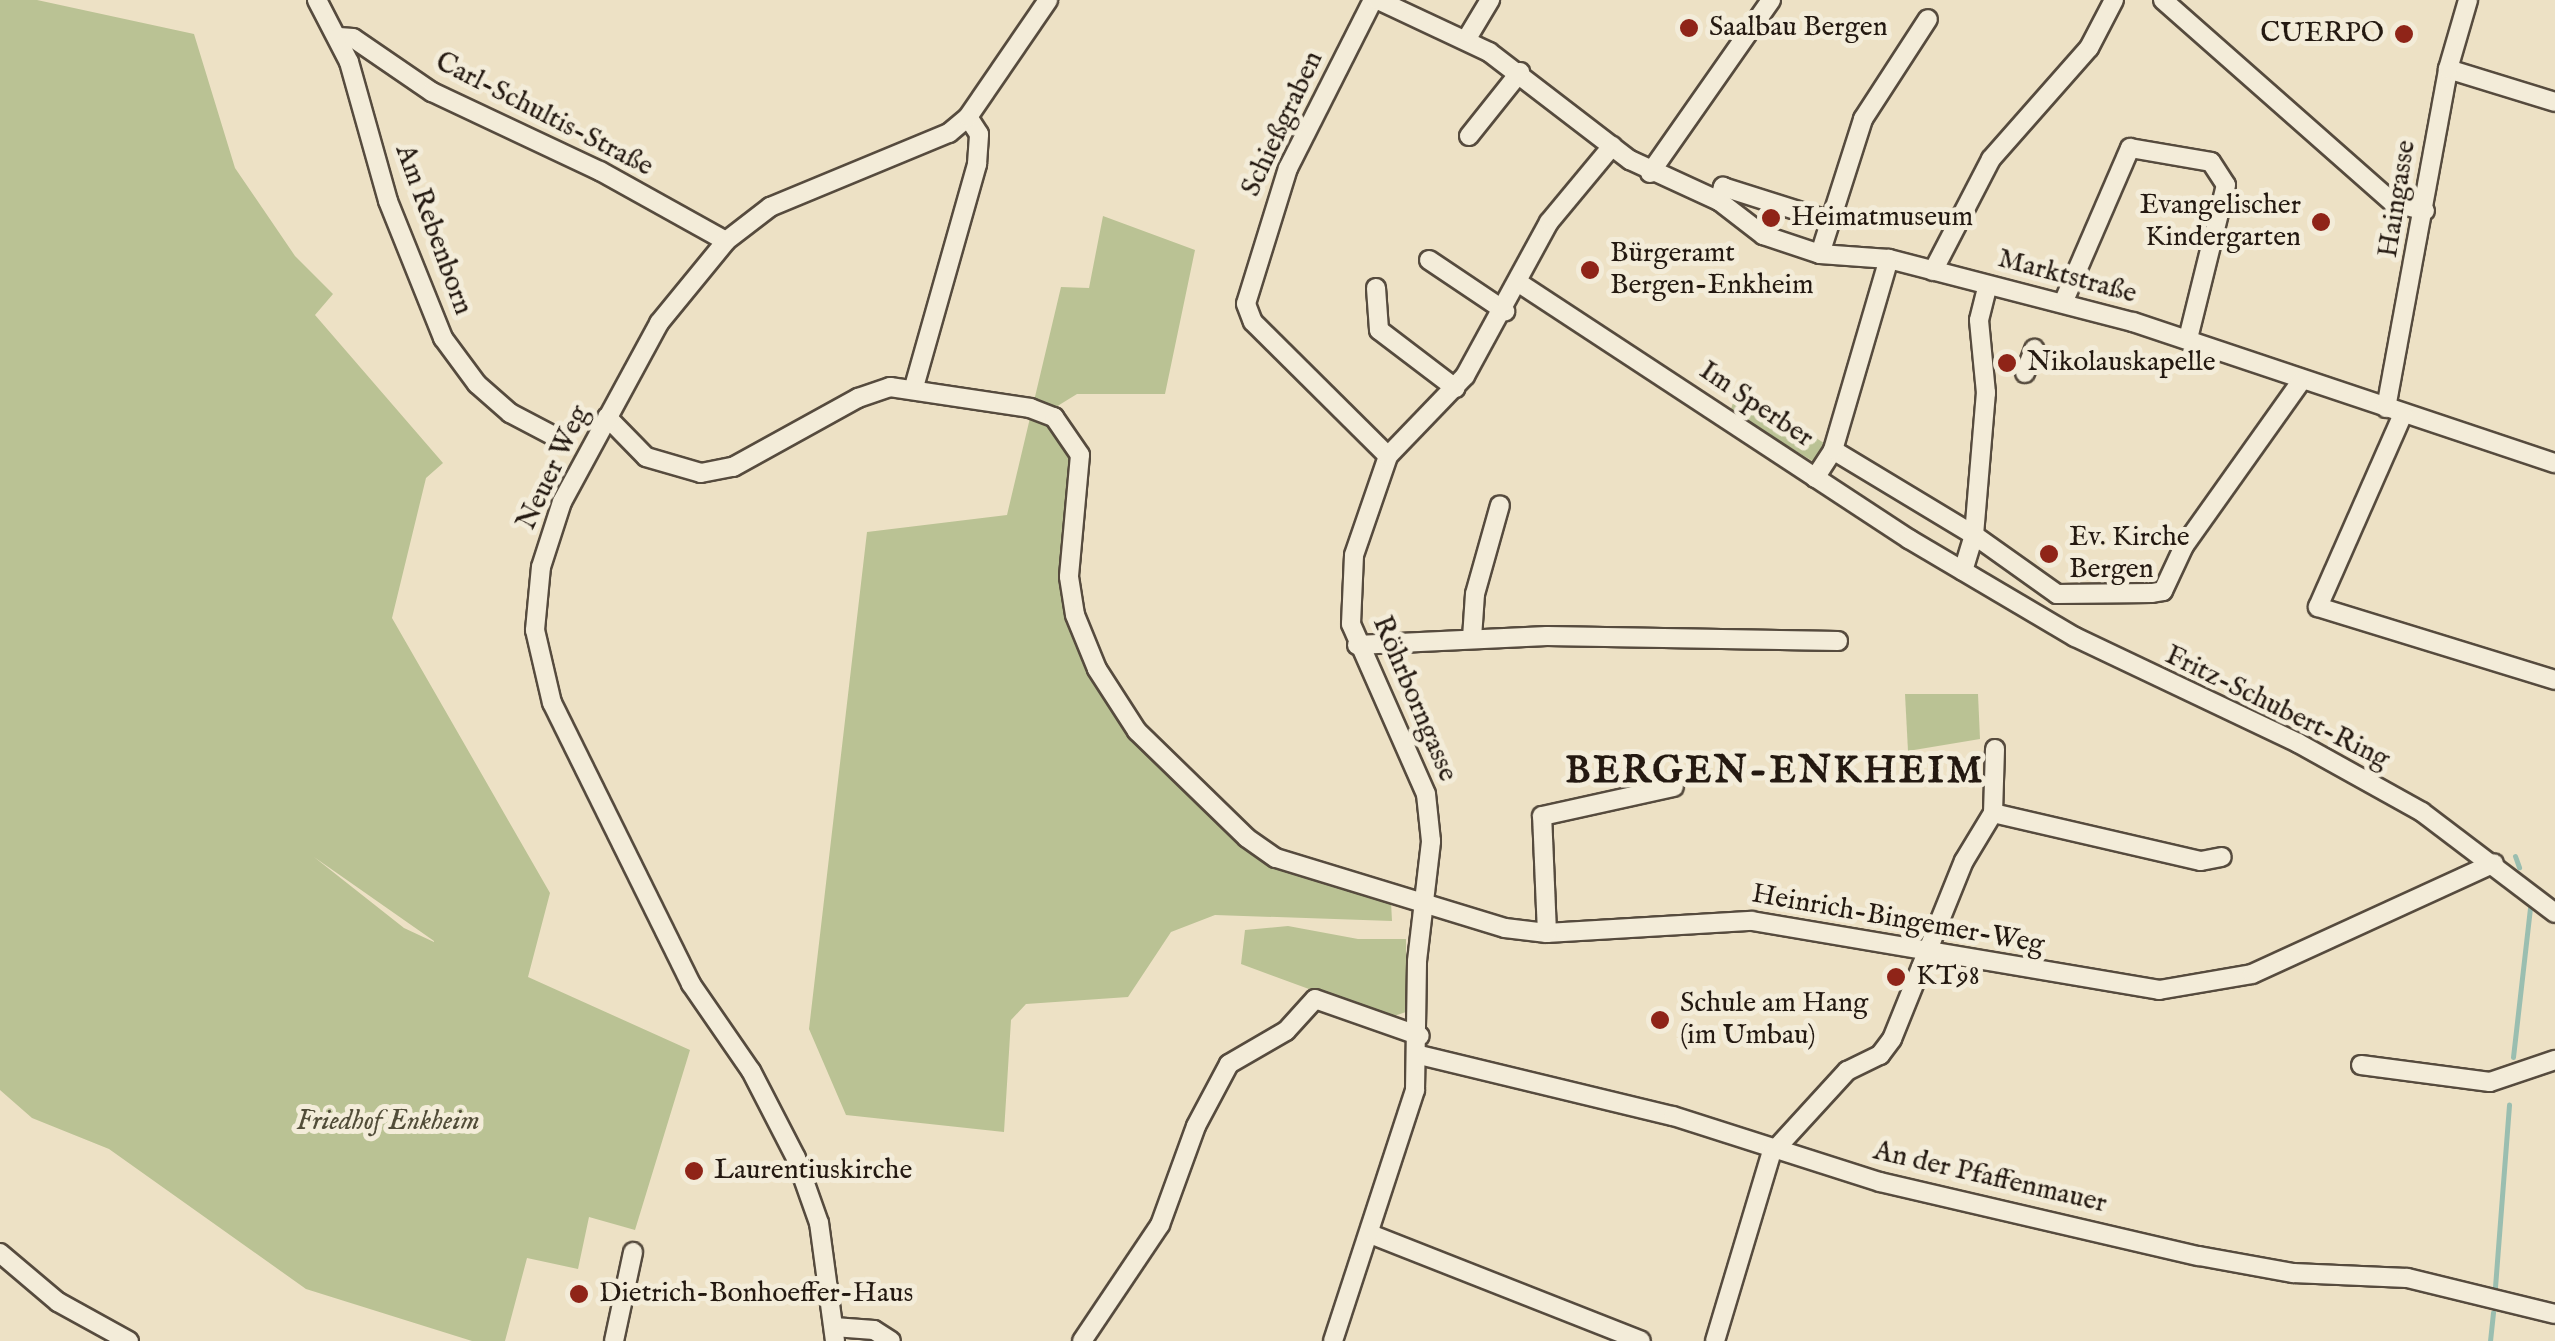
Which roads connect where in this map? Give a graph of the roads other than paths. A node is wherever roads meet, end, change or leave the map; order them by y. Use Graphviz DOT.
graph roads {
  1 [pos="318,0"];
  2 [pos="1048,0"];
  3 [pos="1375,0"];
  4 [pos="1490,0"];
  5 [pos="1770,0"];
  6 [pos="2114,0"];
  7 [pos="2163,0"];
  8 [pos="2468,0"];
  9 [pos="1928,19"];
  10 [pos="339,37"];
  11 [pos="1466,40"];
  12 [pos="2448,69"];
  13 [pos="1520,72"];
  14 [pos="2555,102"];
  15 [pos="968,116"];
  16 [pos="1468,136"];
  17 [pos="1612,146"];
  18 [pos="1650,172"];
  19 [pos="1719,201"];
  20 [pos="2425,211"];
  21 [pos="1830,221"];
  22 [pos="726,240"];
  23 [pos="1820,254"];
  24 [pos="1889,259"];
  25 [pos="1429,260"];
  26 [pos="1933,271"];
  27 [pos="1519,283"];
  28 [pos="1988,285"];
  29 [pos="1376,288"];
  30 [pos="2063,304"];
  31 [pos="1505,310"];
  32 [pos="2188,339"];
  33 [pos="2034,349"];
  34 [pos="2025,373"];
  35 [pos="2302,380"];
  36 [pos="914,387"];
  37 [pos="1454,388"];
  38 [pos="2394,411"];
  39 [pos="607,417"];
  40 [pos="554,436"];
  41 [pos="1832,450"];
  42 [pos="1388,456"];
  43 [pos="2555,463"];
  44 [pos="1815,478"];
  45 [pos="1500,505"];
  46 [pos="1974,535"];
  47 [pos="1963,570"];
  48 [pos="1472,638"];
  49 [pos="1838,641"];
  50 [pos="1356,646"];
  51 [pos="2555,680"];
  52 [pos="1994,749"];
  53 [pos="1674,787"];
  54 [pos="1994,813"];
  55 [pos="2222,857"];
  56 [pos="2494,863"];
  57 [pos="1425,903"];
  58 [pos="2555,913"];
  59 [pos="1546,933"];
  60 [pos="1931,953"];
  61 [pos="1420,1045"];
  62 [pos="2555,1060"];
  63 [pos="2361,1065"];
  64 [pos="1775,1148"];
  65 [pos="1370,1234"];
  66 [pos="633,1252"];
  67 [pos="0,1253"];
  68 [pos="2555,1314"];
  69 [pos="835,1334"];
  70 [pos="129,1341"];
  71 [pos="614,1341"];
  72 [pos="891,1341"];
  73 [pos="1082,1341"];
  74 [pos="1334,1341"];
  75 [pos="1641,1341"];
  76 [pos="1715,1341"];
  1 -- 10 [label="street, Am Rebenborn"];
  2 -- 15 [label="street, Neuer Weg"];
  3 -- 11 [label="street, Marktstraße"];
  3 -- 42 [label="street, Schießgraben"];
  4 -- 11 [label="street"];
  5 -- 18 [label="street"];
  6 -- 26 [label="street"];
  7 -- 20 [label="street"];
  8 -- 12 [label="street, Haingasse"];
  9 -- 21 [label="street"];
  10 -- 22 [label="street, Carl-Schultis-Straße"];
  10 -- 40 [label="street, Am Rebenborn"];
  11 -- 13 [label="street, Marktstraße"];
  12 -- 14 [label="street"];
  12 -- 20 [label="street, Haingasse"];
  13 -- 16 [label="street"];
  13 -- 17 [label="street, Marktstraße"];
  15 -- 22 [label="street, Neuer Weg"];
  15 -- 36 [label="street"];
  17 -- 18 [label="street, Marktstraße"];
  17 -- 27 [label="street, Röhrborngasse"];
  18 -- 19 [label="street, Marktstraße"];
  19 -- 21 [label="street"];
  19 -- 23 [label="street, Marktstraße"];
  20 -- 38 [label="street, Haingasse"];
  21 -- 23 [label="street"];
  22 -- 39 [label="street, Neuer Weg"];
  23 -- 24 [label="street, Marktstraße"];
  24 -- 26 [label="street, Marktstraße"];
  24 -- 41 [label="street"];
  25 -- 31 [label="street"];
  26 -- 28 [label="street, Marktstraße"];
  27 -- 31 [label="street, Röhrborngasse"];
  27 -- 44 [label="street, Im Sperber"];
  28 -- 30 [label="street, Marktstraße"];
  28 -- 46 [label="street"];
  29 -- 37 [label="street"];
  30 -- 32 [label="street, Marktstraße"];
  30 -- 32 [label="street"];
  31 -- 37 [label="street, Röhrborngasse"];
  32 -- 35 [label="street, Marktstraße"];
  33 -- 34 [label="street"];
  35 -- 38 [label="street, Marktstraße"];
  35 -- 46 [label="street, Im Sperber"];
  36 -- 39 [label="street, Heinrich-Bingemer-Weg"];
  36 -- 57 [label="street, Heinrich-Bingemer-Weg"];
  37 -- 42 [label="street, Röhrborngasse"];
  38 -- 43 [label="street, Marktstraße"];
  38 -- 51 [label="street, Haingasse"];
  39 -- 69 [label="street, Neuer Weg"];
  41 -- 44 [label="street"];
  41 -- 46 [label="street, Im Sperber"];
  42 -- 50 [label="street, Röhrborngasse"];
  44 -- 47 [label="street, Im Sperber"];
  45 -- 48 [label="street"];
  46 -- 47 [label="street"];
  47 -- 56 [label="street, Fritz-Schubert-Ring"];
  48 -- 49 [label="street"];
  48 -- 50 [label="street"];
  50 -- 57 [label="street, Röhrborngasse"];
  52 -- 54 [label="street"];
  53 -- 59 [label="street"];
  54 -- 55 [label="street"];
  54 -- 60 [label="street"];
  56 -- 58 [label="street, Fritz-Schubert-Ring"];
  56 -- 60 [label="street, Heinrich-Bingemer-Weg"];
  57 -- 59 [label="street, Heinrich-Bingemer-Weg"];
  57 -- 61 [label="street, Röhrborngasse"];
  59 -- 60 [label="street, Heinrich-Bingemer-Weg"];
  60 -- 64 [label="street"];
  61 -- 64 [label="street, An der Pfaffenmauer"];
  61 -- 65 [label="street, Röhrborngasse"];
  61 -- 73 [label="street, An der Pfaffenmauer"];
  62 -- 63 [label="street"];
  64 -- 68 [label="street, An der Pfaffenmauer"];
  64 -- 76 [label="street"];
  65 -- 74 [label="street, Röhrborngasse"];
  65 -- 75 [label="street"];
  66 -- 71 [label="street"];
  67 -- 70 [label="street"];
  69 -- 72 [label="street"];
}
